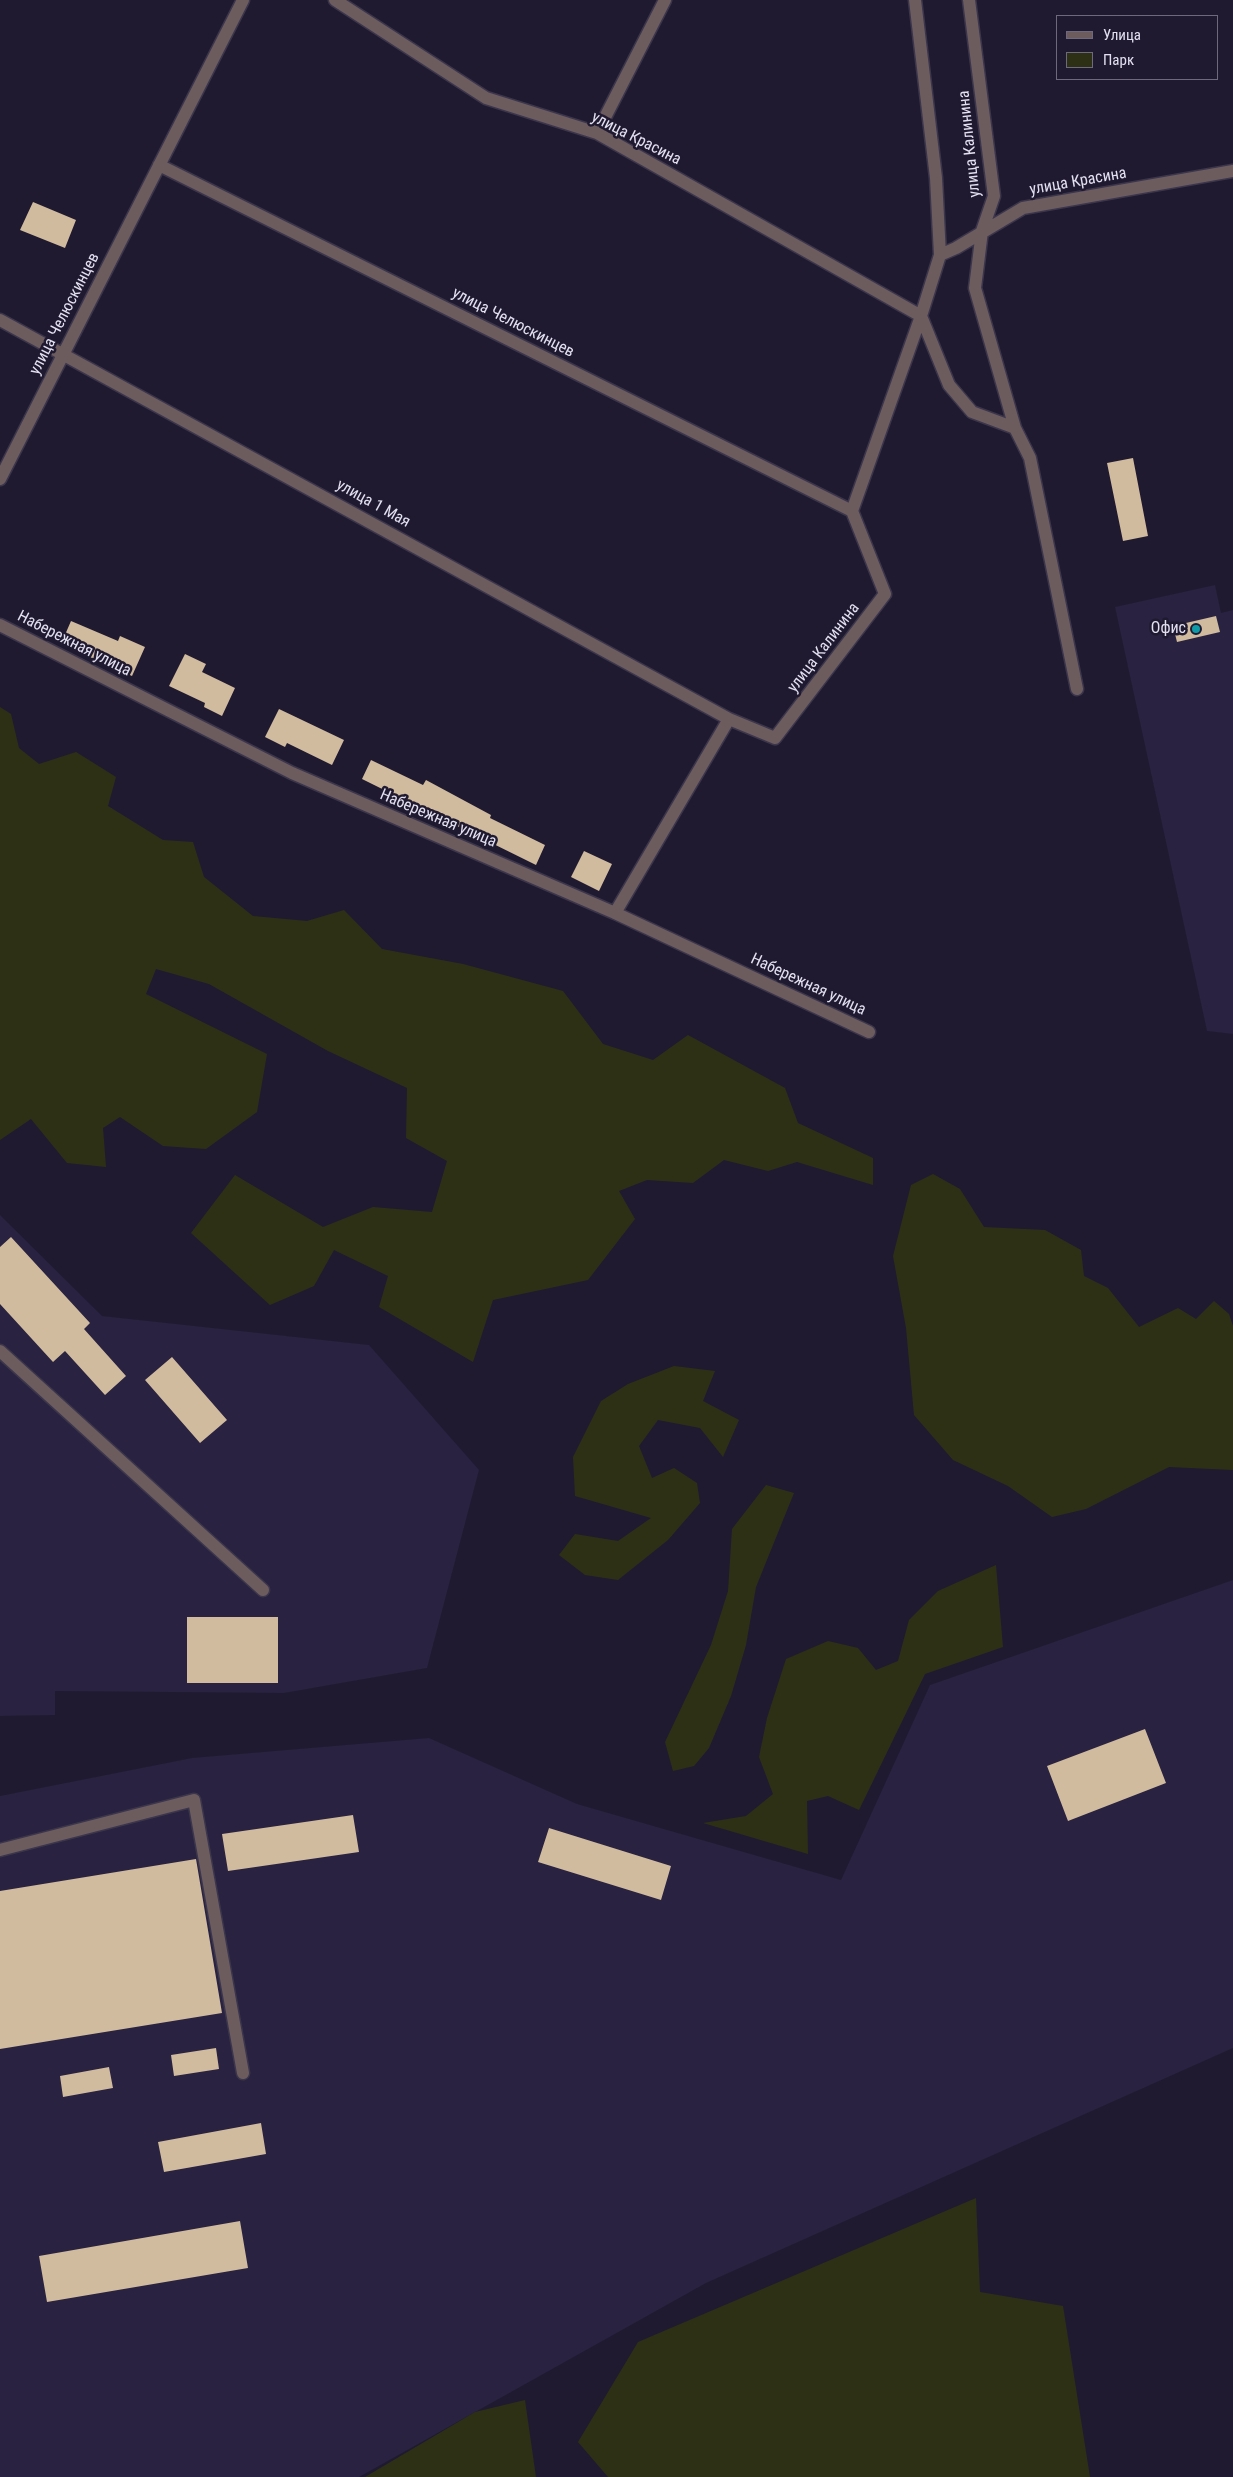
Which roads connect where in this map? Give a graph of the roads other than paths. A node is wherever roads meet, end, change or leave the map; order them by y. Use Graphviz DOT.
graph roads {
  1 [pos="243,0"];
  2 [pos="335,0"];
  3 [pos="665,0"];
  4 [pos="915,0"];
  5 [pos="969,0"];
  6 [pos="597,133"];
  7 [pos="160,165"];
  8 [pos="1233,171"];
  9 [pos="982,231"];
  10 [pos="940,255"];
  11 [pos="921,316"];
  12 [pos="0,320"];
  13 [pos="64,353"];
  14 [pos="1015,428"];
  15 [pos="0,479"];
  16 [pos="852,511"];
  17 [pos="0,625"];
  18 [pos="1077,689"];
  19 [pos="729,719"];
  20 [pos="615,913"];
  21 [pos="869,1032"];
  22 [pos="0,1351"];
  23 [pos="263,1590"];
  24 [pos="0,1850"];
  25 [pos="243,2073"];
  1 -- 7 [label="street, улица Челюскинцев"];
  2 -- 6 [label="street, улица Красина"];
  3 -- 6 [label="street"];
  4 -- 10 [label="street"];
  5 -- 9 [label="street, улица Калинина"];
  6 -- 11 [label="street, улица Красина"];
  7 -- 13 [label="street, улица Челюскинцев"];
  7 -- 16 [label="street, улица Челюскинцев"];
  8 -- 9 [label="street, улица Красина"];
  9 -- 10 [label="street, улица Красина"];
  9 -- 14 [label="street, улица Калинина"];
  10 -- 11 [label="street"];
  11 -- 14 [label="street"];
  11 -- 16 [label="street"];
  12 -- 13 [label="street, улица 1 Мая"];
  13 -- 15 [label="street, улица Челюскинцев"];
  13 -- 19 [label="street, улица 1 Мая"];
  14 -- 18 [label="street, улица Калинина"];
  16 -- 19 [label="street, улица Калинина"];
  17 -- 20 [label="street, Набережная улица"];
  19 -- 20 [label="street"];
  20 -- 21 [label="street, Набережная улица"];
  22 -- 23 [label="street"];
  24 -- 25 [label="street"];
}
